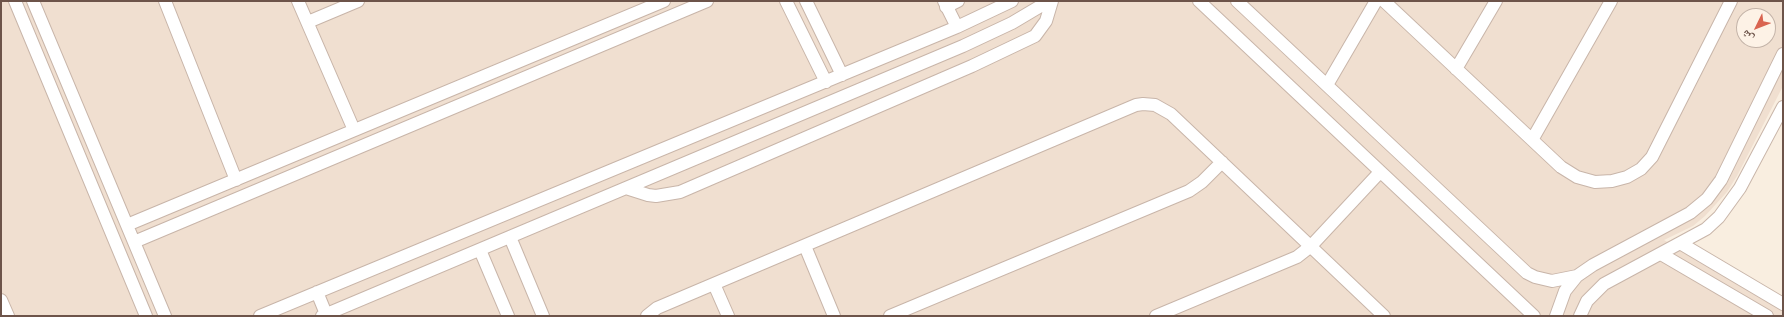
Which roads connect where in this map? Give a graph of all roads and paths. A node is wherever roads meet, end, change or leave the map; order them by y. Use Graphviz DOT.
graph roads {
  1 [pos="15,1"];
  2 [pos="33,1"];
  3 [pos="165,1"];
  4 [pos="298,1"];
  5 [pos="358,1"];
  6 [pos="664,1"];
  7 [pos="706,1"];
  8 [pos="786,1"];
  9 [pos="806,1"];
  10 [pos="958,1"];
  11 [pos="1012,1"];
  12 [pos="1049,1"];
  13 [pos="1052,1"];
  14 [pos="1199,1"];
  15 [pos="1237,1"];
  16 [pos="1376,1"];
  17 [pos="1384,1"];
  18 [pos="1496,1"];
  19 [pos="1611,1"];
  20 [pos="1731,1"];
  21 [pos="945,4"];
  22 [pos="308,22"];
  23 [pos="957,27"];
  24 [pos="904,50"];
  25 [pos="1783,54"];
  26 [pos="912,68"];
  27 [pos="1456,69"];
  28 [pos="842,75"];
  29 [pos="826,82"];
  30 [pos="1327,86"];
  31 [pos="1783,107"];
  32 [pos="354,130"];
  33 [pos="1532,140"];
  34 [pos="1222,162"];
  35 [pos="1380,172"];
  36 [pos="236,180"];
  37 [pos="626,188"];
  38 [pos="127,225"];
  39 [pos="510,237"];
  40 [pos="134,242"];
  41 [pos="1680,244"];
  42 [pos="805,246"];
  43 [pos="1311,246"];
  44 [pos="480,250"];
  45 [pos="1661,254"];
  46 [pos="1577,276"];
  47 [pos="714,284"];
  48 [pos="317,292"];
  49 [pos="1,300"];
  50 [pos="1783,304"];
  51 [pos="324,315"];
  52 [pos="8,316"];
  53 [pos="146,316"];
  54 [pos="165,316"];
  55 [pos="260,316"];
  56 [pos="508,316"];
  57 [pos="543,316"];
  58 [pos="647,316"];
  59 [pos="728,316"];
  60 [pos="834,316"];
  61 [pos="890,316"];
  62 [pos="1156,316"];
  63 [pos="1384,316"];
  64 [pos="1534,316"];
  65 [pos="1556,316"];
  66 [pos="1580,316"];
  67 [pos="1767,316"];
  1 -- 53 [label="street"];
  2 -- 38 [label="street"];
  3 -- 36 [label="street"];
  4 -- 22 [label="street"];
  5 -- 22 [label="street"];
  6 -- 32 [label="street"];
  7 -- 40 [label="street"];
  8 -- 29 [label="street"];
  9 -- 28 [label="street"];
  10 -- 21 [label="street"];
  11 -- 23 [label="street"];
  12 -- 26 [label="street"];
  13 -- 37 [label="street"];
  14 -- 35 [label="street"];
  15 -- 30 [label="street"];
  16 -- 30 [label="street"];
  17 -- 27 [label="street"];
  18 -- 27 [label="street"];
  19 -- 33 [label="street"];
  20 -- 33 [label="street"];
  21 -- 23 [label="street"];
  22 -- 32 [label="street"];
  23 -- 24 [label="street"];
  24 -- 26 [label="street"];
  24 -- 28 [label="street"];
  25 -- 46 [label="street"];
  26 -- 37 [label="street"];
  27 -- 33 [label="street"];
  28 -- 29 [label="street"];
  29 -- 48 [label="street"];
  30 -- 46 [label="street"];
  31 -- 41 [label="street"];
  32 -- 36 [label="street"];
  34 -- 42 [label="street"];
  34 -- 43 [label="street"];
  34 -- 61 [label="street"];
  35 -- 43 [label="street"];
  35 -- 64 [label="street"];
  36 -- 38 [label="street"];
  37 -- 39 [label="street"];
  38 -- 40 [label="street"];
  39 -- 44 [label="street"];
  39 -- 57 [label="street"];
  40 -- 54 [label="street"];
  41 -- 45 [label="street"];
  41 -- 50 [label="street"];
  42 -- 47 [label="street"];
  42 -- 60 [label="street"];
  43 -- 62 [label="street"];
  43 -- 63 [label="street"];
  44 -- 51 [label="street"];
  44 -- 56 [label="street"];
  45 -- 66 [label="street"];
  45 -- 67 [label="street"];
  46 -- 65 [label="street"];
  47 -- 58 [label="street"];
  47 -- 59 [label="street"];
  48 -- 51 [label="street"];
  48 -- 55 [label="street"];
  49 -- 52 [label="street"];
}
